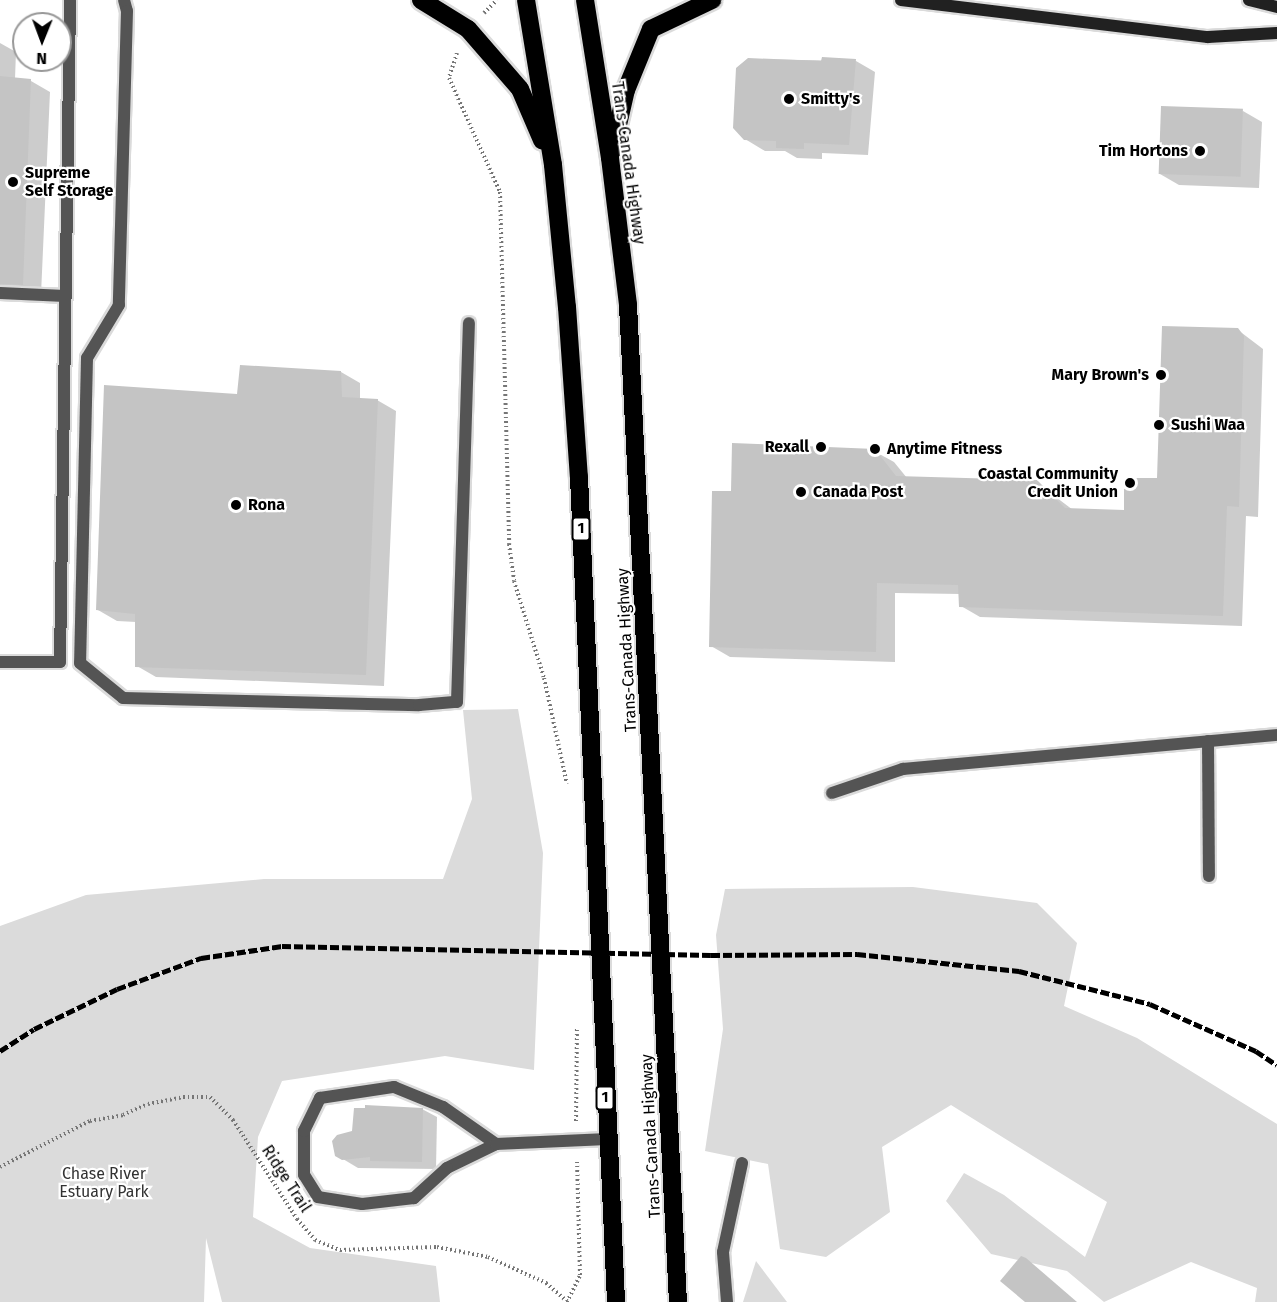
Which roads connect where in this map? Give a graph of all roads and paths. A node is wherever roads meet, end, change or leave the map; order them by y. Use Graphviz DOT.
graph roads {
  1 [pos="69,0"];
  2 [pos="124,0"];
  3 [pos="421,0"];
  4 [pos="497,0"];
  5 [pos="526,0"];
  6 [pos="585,0"];
  7 [pos="712,0"];
  8 [pos="901,0"];
  9 [pos="1249,0"];
  10 [pos="1277,7"];
  11 [pos="468,29"];
  12 [pos="1277,33"];
  13 [pos="610,158"];
  14 [pos="553,165"];
  15 [pos="0,293"];
  16 [pos="65,296"];
  17 [pos="469,323"];
  18 [pos="0,662"];
  19 [pos="1277,735"];
  20 [pos="1208,741"];
  21 [pos="568,788"];
  22 [pos="832,793"];
  23 [pos="1209,876"];
  24 [pos="578,1018"];
  25 [pos="607,1139"];
  26 [pos="576,1141"];
  27 [pos="496,1144"];
  28 [pos="742,1163"];
  29 [pos="0,1167"];
  30 [pos="567,1301"];
  31 [pos="616,1302"];
  32 [pos="678,1302"];
  33 [pos="728,1302"];
  1 -- 16 [label="street"];
  2 -- 17 [label="street"];
  3 -- 11 [label="highway"];
  4 -- 11 [label="path"];
  5 -- 14 [label="highway, 1"];
  6 -- 13 [label="highway, Trans-Canada Highway"];
  7 -- 13 [label="highway"];
  8 -- 12 [label="street"];
  9 -- 10 [label="street"];
  11 -- 14 [label="highway"];
  11 -- 21 [label="path"];
  13 -- 32 [label="highway, Trans-Canada Highway"];
  14 -- 25 [label="highway, 1"];
  15 -- 16 [label="street"];
  16 -- 18 [label="street"];
  19 -- 20 [label="street"];
  20 -- 22 [label="street"];
  20 -- 23 [label="street"];
  24 -- 26 [label="path"];
  25 -- 26 [label="street"];
  25 -- 31 [label="highway, 1"];
  26 -- 27 [label="street"];
  26 -- 30 [label="path"];
  27 -- 27 [label="street"];
  28 -- 33 [label="street"];
  29 -- 30 [label="path, Ridge Trail"];
}
